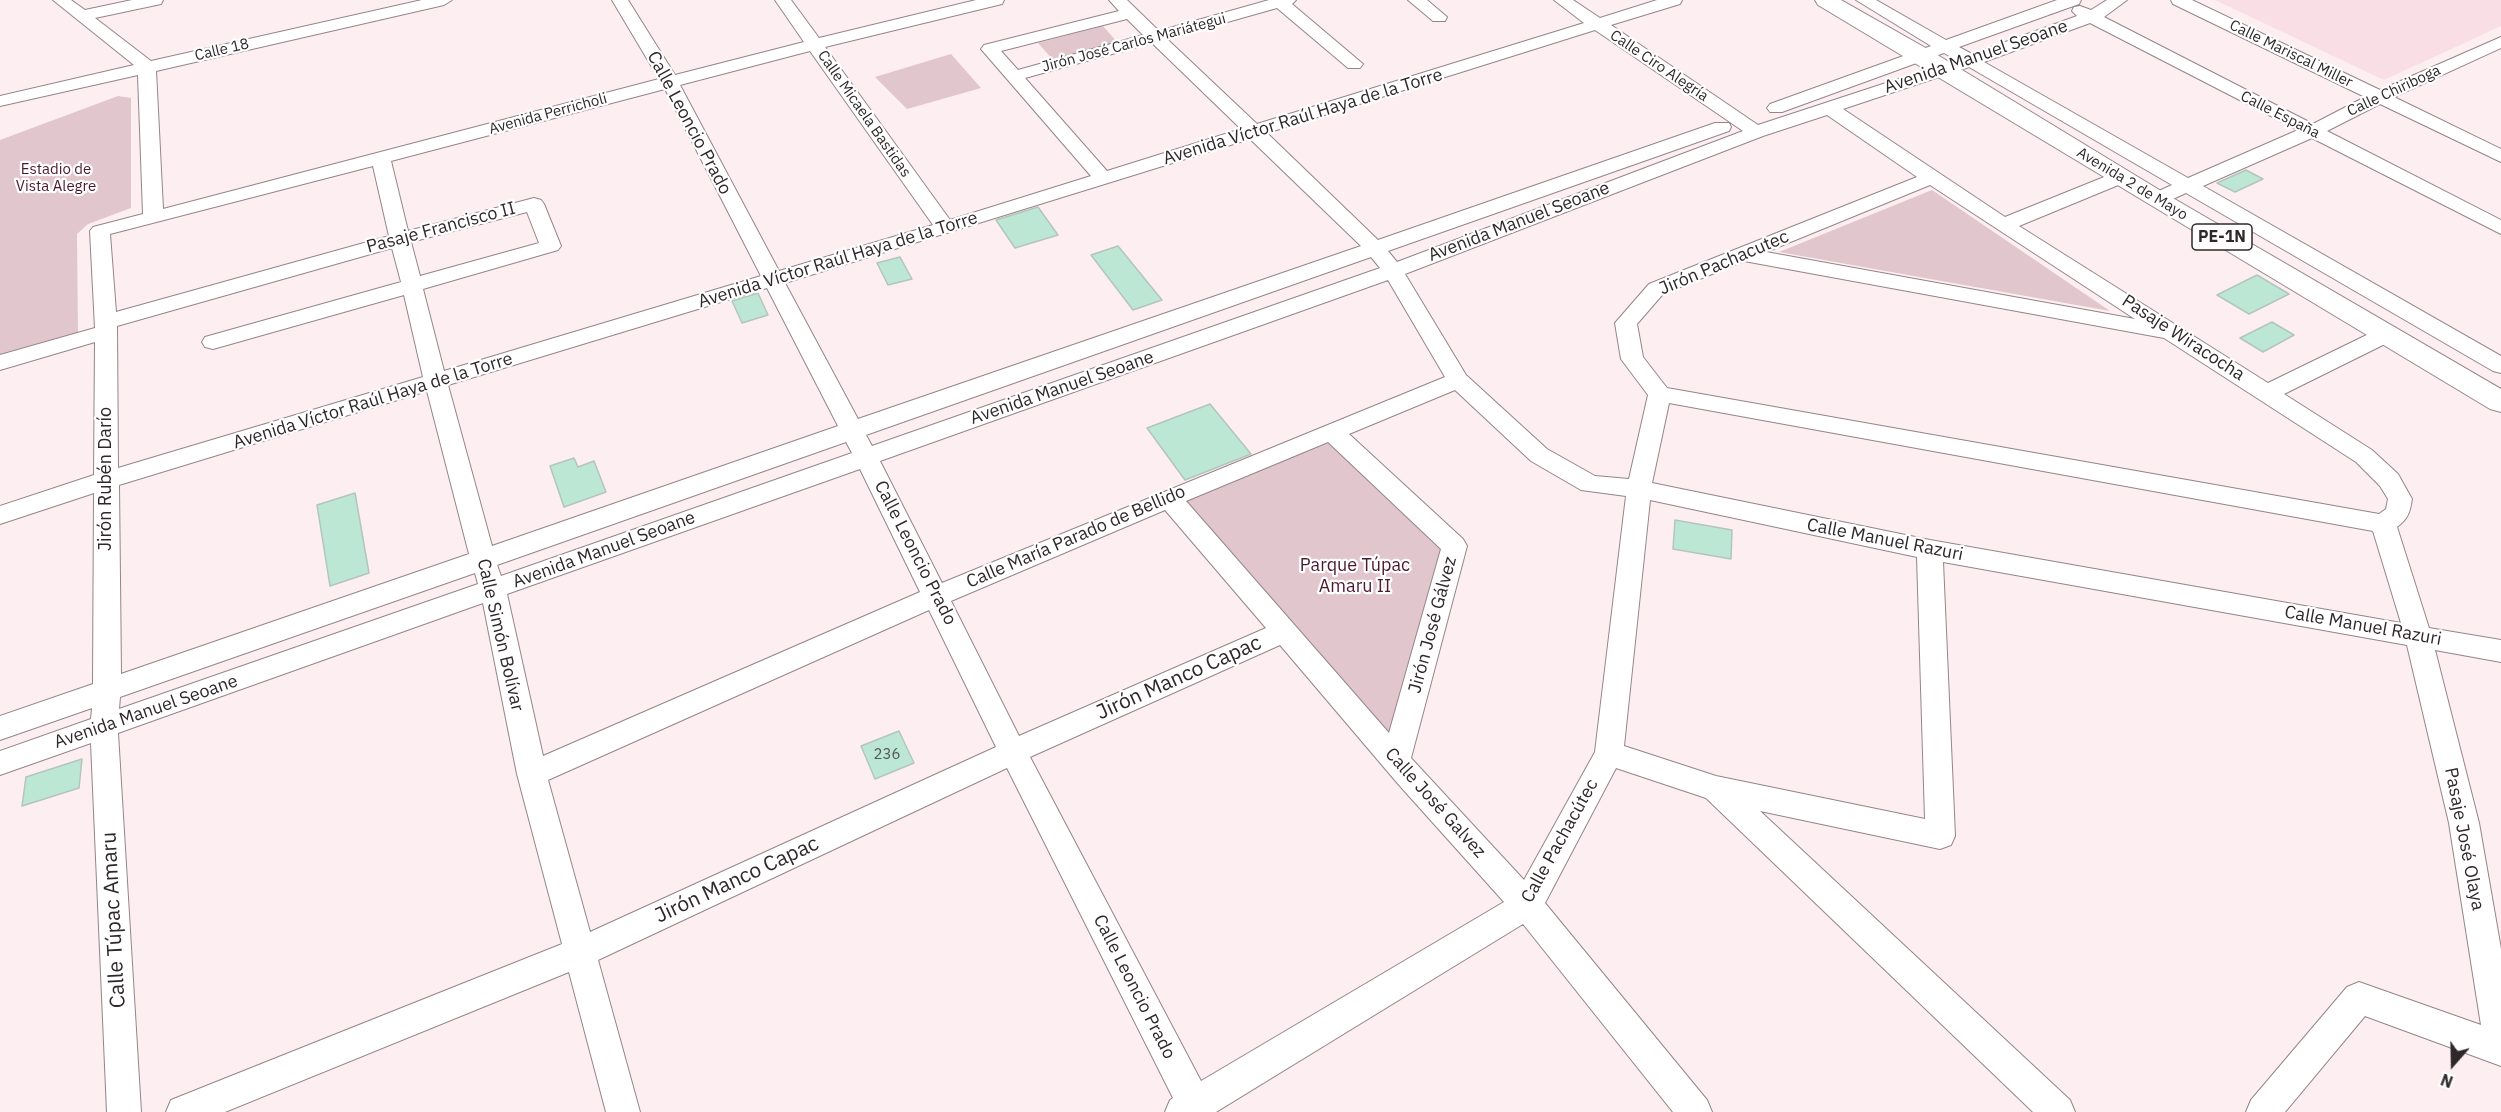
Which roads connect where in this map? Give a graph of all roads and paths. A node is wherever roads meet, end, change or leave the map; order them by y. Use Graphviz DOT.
graph roads {
  1 [pos="61,0"];
  2 [pos="155,0"];
  3 [pos="444,0"];
  4 [pos="620,0"];
  5 [pos="783,0"];
  6 [pos="996,0"];
  7 [pos="1117,0"];
  8 [pos="1416,0"];
  9 [pos="1562,0"];
  10 [pos="1674,0"];
  11 [pos="1826,0"];
  12 [pos="1864,0"];
  13 [pos="2119,0"];
  14 [pos="2179,0"];
  15 [pos="1284,1"];
  16 [pos="2066,1"];
  17 [pos="1130,13"];
  18 [pos="82,16"];
  19 [pos="1439,17"];
  20 [pos="2091,17"];
  21 [pos="1599,25"];
  22 [pos="1157,37"];
  23 [pos="2501,42"];
  24 [pos="815,44"];
  25 [pos="1938,58"];
  26 [pos="1970,61"];
  27 [pos="1354,64"];
  28 [pos="147,67"];
  29 [pos="1014,76"];
  30 [pos="670,82"];
  31 [pos="2380,97"];
  32 [pos="0,101"];
  33 [pos="1829,108"];
  34 [pos="1748,126"];
  35 [pos="2312,131"];
  36 [pos="1255,132"];
  37 [pos="2501,156"];
  38 [pos="380,158"];
  39 [pos="2121,177"];
  40 [pos="1931,178"];
  41 [pos="1104,179"];
  42 [pos="2189,185"];
  43 [pos="2157,199"];
  44 [pos="153,218"];
  45 [pos="2005,224"];
  46 [pos="945,228"];
  47 [pos="2501,228"];
  48 [pos="100,231"];
  49 [pos="400,238"];
  50 [pos="1375,248"];
  51 [pos="1741,254"];
  52 [pos="1393,271"];
  53 [pos="772,280"];
  54 [pos="412,285"];
  55 [pos="105,327"];
  56 [pos="2174,333"];
  57 [pos="2387,334"];
  58 [pos="213,342"];
  59 [pos="0,363"];
  60 [pos="2501,366"];
  61 [pos="1458,380"];
  62 [pos="436,382"];
  63 [pos="2267,393"];
  64 [pos="1660,394"];
  65 [pos="2501,402"];
  66 [pos="852,430"];
  67 [pos="1333,433"];
  68 [pos="866,457"];
  69 [pos="106,480"];
  70 [pos="1639,489"];
  71 [pos="1169,498"];
  72 [pos="0,515"];
  73 [pos="2383,524"];
  74 [pos="1930,550"];
  75 [pos="483,560"];
  76 [pos="493,589"];
  77 [pos="936,596"];
  78 [pos="1284,632"];
  79 [pos="2418,635"];
  80 [pos="2501,651"];
  81 [pos="107,691"];
  82 [pos="104,727"];
  83 [pos="0,728"];
  84 [pos="1013,752"];
  85 [pos="1609,753"];
  86 [pos="1396,761"];
  87 [pos="0,763"];
  88 [pos="531,774"];
  89 [pos="1716,789"];
  90 [pos="1527,905"];
  91 [pos="580,951"];
  92 [pos="2501,1044"];
  93 [pos="2501,1049"];
  94 [pos="1192,1110"];
  95 [pos="124,1112"];
  96 [pos="183,1112"];
  97 [pos="623,1112"];
  98 [pos="1695,1112"];
  99 [pos="2058,1112"];
  100 [pos="2263,1112"];
  1 -- 18 [label="street"];
  2 -- 18 [label="street"];
  3 -- 28 [label="street, Calle 18"];
  4 -- 30 [label="street, Calle Leoncio Prado"];
  5 -- 24 [label="street, Calle Micaela Bastidas"];
  6 -- 24 [label="street, Avenida Perricholi"];
  7 -- 17 [label="street, Calle Manuel Razuri"];
  8 -- 19 [label="street"];
  9 -- 21 [label="street, Calle Ciro Alegría"];
  10 -- 21 [label="street, Avenida Víctor Raúl Haya de la Torre"];
  11 -- 25 [label="highway, Avenida 2 de Mayo / PE-1N"];
  12 -- 25 [label="street"];
  13 -- 20 [label="street, Avenida Manuel Seoane"];
  14 -- 31 [label="street, Calle Mariscal Miller"];
  15 -- 22 [label="street, Jirón José Carlos Mariátegui"];
  15 -- 27 [label="street"];
  16 -- 20 [label="street, Calle España"];
  16 -- 25 [label="street, Avenida Manuel Seoane"];
  17 -- 22 [label="street, Calle Manuel Razuri"];
  17 -- 29 [label="street"];
  18 -- 28 [label="street"];
  20 -- 26 [label="street, Avenida Manuel Seoane"];
  20 -- 35 [label="street, Calle España"];
  21 -- 34 [label="street, Calle Ciro Alegría"];
  21 -- 36 [label="street, Avenida Víctor Raúl Haya de la Torre"];
  22 -- 29 [label="street, Jirón José Carlos Mariátegui"];
  22 -- 36 [label="street, Calle Manuel Razuri"];
  23 -- 31 [label="street, Calle Chiriboga"];
  24 -- 30 [label="street, Avenida Perricholi"];
  24 -- 46 [label="street, Calle Micaela Bastidas"];
  25 -- 26 [label="street"];
  25 -- 33 [label="street, Avenida Manuel Seoane"];
  25 -- 34 [label="street, Avenida Manuel Seoane"];
  25 -- 39 [label="highway, Avenida 2 de Mayo / PE-1N"];
  26 -- 42 [label="street"];
  28 -- 32 [label="street, Calle 18"];
  28 -- 44 [label="street"];
  29 -- 41 [label="street"];
  30 -- 38 [label="street, Avenida Perricholi"];
  30 -- 53 [label="street, Calle Leoncio Prado"];
  31 -- 35 [label="street, Calle Chiriboga"];
  31 -- 37 [label="street, Calle Mariscal Miller"];
  33 -- 34 [label="street, Avenida Manuel Seoane"];
  33 -- 40 [label="street, Pasaje Wiracocha"];
  34 -- 50 [label="street, Avenida Manuel Seoane"];
  34 -- 52 [label="street, Avenida Manuel Seoane"];
  35 -- 42 [label="street, Calle Chiriboga"];
  35 -- 47 [label="street, Calle España"];
  36 -- 41 [label="street, Avenida Víctor Raúl Haya de la Torre"];
  36 -- 50 [label="street, Calle Manuel Razuri"];
  38 -- 44 [label="street, Avenida Perricholi"];
  38 -- 49 [label="street, Calle Simón Bolívar"];
  39 -- 43 [label="highway, Avenida 2 de Mayo / PE-1N"];
  39 -- 45 [label="street"];
  40 -- 45 [label="street, Pasaje Wiracocha"];
  40 -- 51 [label="street, Jirón Pachacutec"];
  41 -- 46 [label="street, Avenida Víctor Raúl Haya de la Torre"];
  42 -- 43 [label="street, Calle Chiriboga"];
  42 -- 60 [label="street"];
  43 -- 57 [label="highway, Avenida 2 de Mayo / PE-1N"];
  44 -- 48 [label="street, Avenida Perricholi"];
  45 -- 56 [label="street, Pasaje Wiracocha"];
  46 -- 53 [label="street, Avenida Víctor Raúl Haya de la Torre"];
  48 -- 55 [label="street, Jirón Rubén Darío"];
  49 -- 54 [label="street, Calle Simón Bolívar"];
  49 -- 54 [label="street, Pasaje Francisco II"];
  49 -- 55 [label="street, Pasaje Francisco II"];
  50 -- 52 [label="street, Calle Manuel Razuri"];
  50 -- 66 [label="street, Avenida Manuel Seoane"];
  51 -- 56 [label="street"];
  51 -- 64 [label="street, Jirón Pachacutec"];
  52 -- 61 [label="street, Calle Manuel Razuri"];
  52 -- 68 [label="street, Avenida Manuel Seoane"];
  53 -- 62 [label="street, Avenida Víctor Raúl Haya de la Torre"];
  53 -- 66 [label="street, Calle Leoncio Prado"];
  54 -- 58 [label="street, Pasaje Francisco II"];
  54 -- 62 [label="street, Calle Simón Bolívar"];
  55 -- 59 [label="street, Pasaje Francisco II"];
  55 -- 69 [label="street, Jirón Rubén Darío"];
  56 -- 63 [label="street, Pasaje Wiracocha"];
  57 -- 63 [label="street"];
  57 -- 65 [label="highway, Avenida 2 de Mayo / PE-1N"];
  61 -- 67 [label="street, Calle María Parado de Bellido"];
  61 -- 70 [label="street, Calle Manuel Razuri"];
  62 -- 69 [label="street, Avenida Víctor Raúl Haya de la Torre"];
  62 -- 75 [label="street, Calle Simón Bolívar"];
  63 -- 73 [label="street, Pasaje Wiracocha"];
  64 -- 70 [label="street"];
  64 -- 73 [label="street"];
  66 -- 68 [label="street, Calle Leoncio Prado"];
  66 -- 75 [label="street, Avenida Manuel Seoane"];
  67 -- 71 [label="street, Calle María Parado de Bellido"];
  67 -- 86 [label="street, Jirón José Gálvez"];
  68 -- 76 [label="street, Avenida Manuel Seoane"];
  68 -- 77 [label="street, Calle Leoncio Prado"];
  69 -- 72 [label="street, Avenida Víctor Raúl Haya de la Torre"];
  69 -- 81 [label="street, Jirón Rubén Darío"];
  70 -- 74 [label="street, Calle Manuel Razuri"];
  70 -- 85 [label="street, Calle Pachacútec"];
  71 -- 77 [label="street, Calle María Parado de Bellido"];
  71 -- 78 [label="street, Calle José Galvez"];
  73 -- 79 [label="street"];
  74 -- 79 [label="street, Calle Manuel Razuri"];
  74 -- 89 [label="street"];
  75 -- 76 [label="street, Calle Simón Bolívar"];
  75 -- 81 [label="street, Avenida Manuel Seoane"];
  76 -- 82 [label="street, Avenida Manuel Seoane"];
  76 -- 88 [label="street, Calle Simón Bolívar"];
  77 -- 84 [label="street, Calle Leoncio Prado"];
  77 -- 88 [label="street, Calle María Parado de Bellido"];
  78 -- 84 [label="street, Jirón Manco Capac"];
  78 -- 86 [label="street, Calle José Galvez"];
  79 -- 80 [label="street, Calle Manuel Razuri"];
  79 -- 92 [label="street, Pasaje José Olaya"];
  81 -- 82 [label="street, Jirón Rubén Darío"];
  81 -- 83 [label="street, Avenida Manuel Seoane"];
  82 -- 87 [label="street, Avenida Manuel Seoane"];
  82 -- 95 [label="street, Calle Túpac Amaru"];
  84 -- 91 [label="street, Jirón Manco Capac"];
  84 -- 94 [label="street, Calle Leoncio Prado"];
  85 -- 89 [label="street"];
  85 -- 90 [label="street, Calle Pachacútec"];
  86 -- 90 [label="street, Calle José Galvez"];
  88 -- 91 [label="street, Calle Simón Bolívar"];
  89 -- 99 [label="street"];
  90 -- 94 [label="street, Calle Pachacútec"];
  90 -- 98 [label="street, Calle José Galvez"];
  91 -- 96 [label="street, Jirón Manco Capac"];
  91 -- 97 [label="street, Calle Simón Bolívar"];
  93 -- 100 [label="street"];
}
